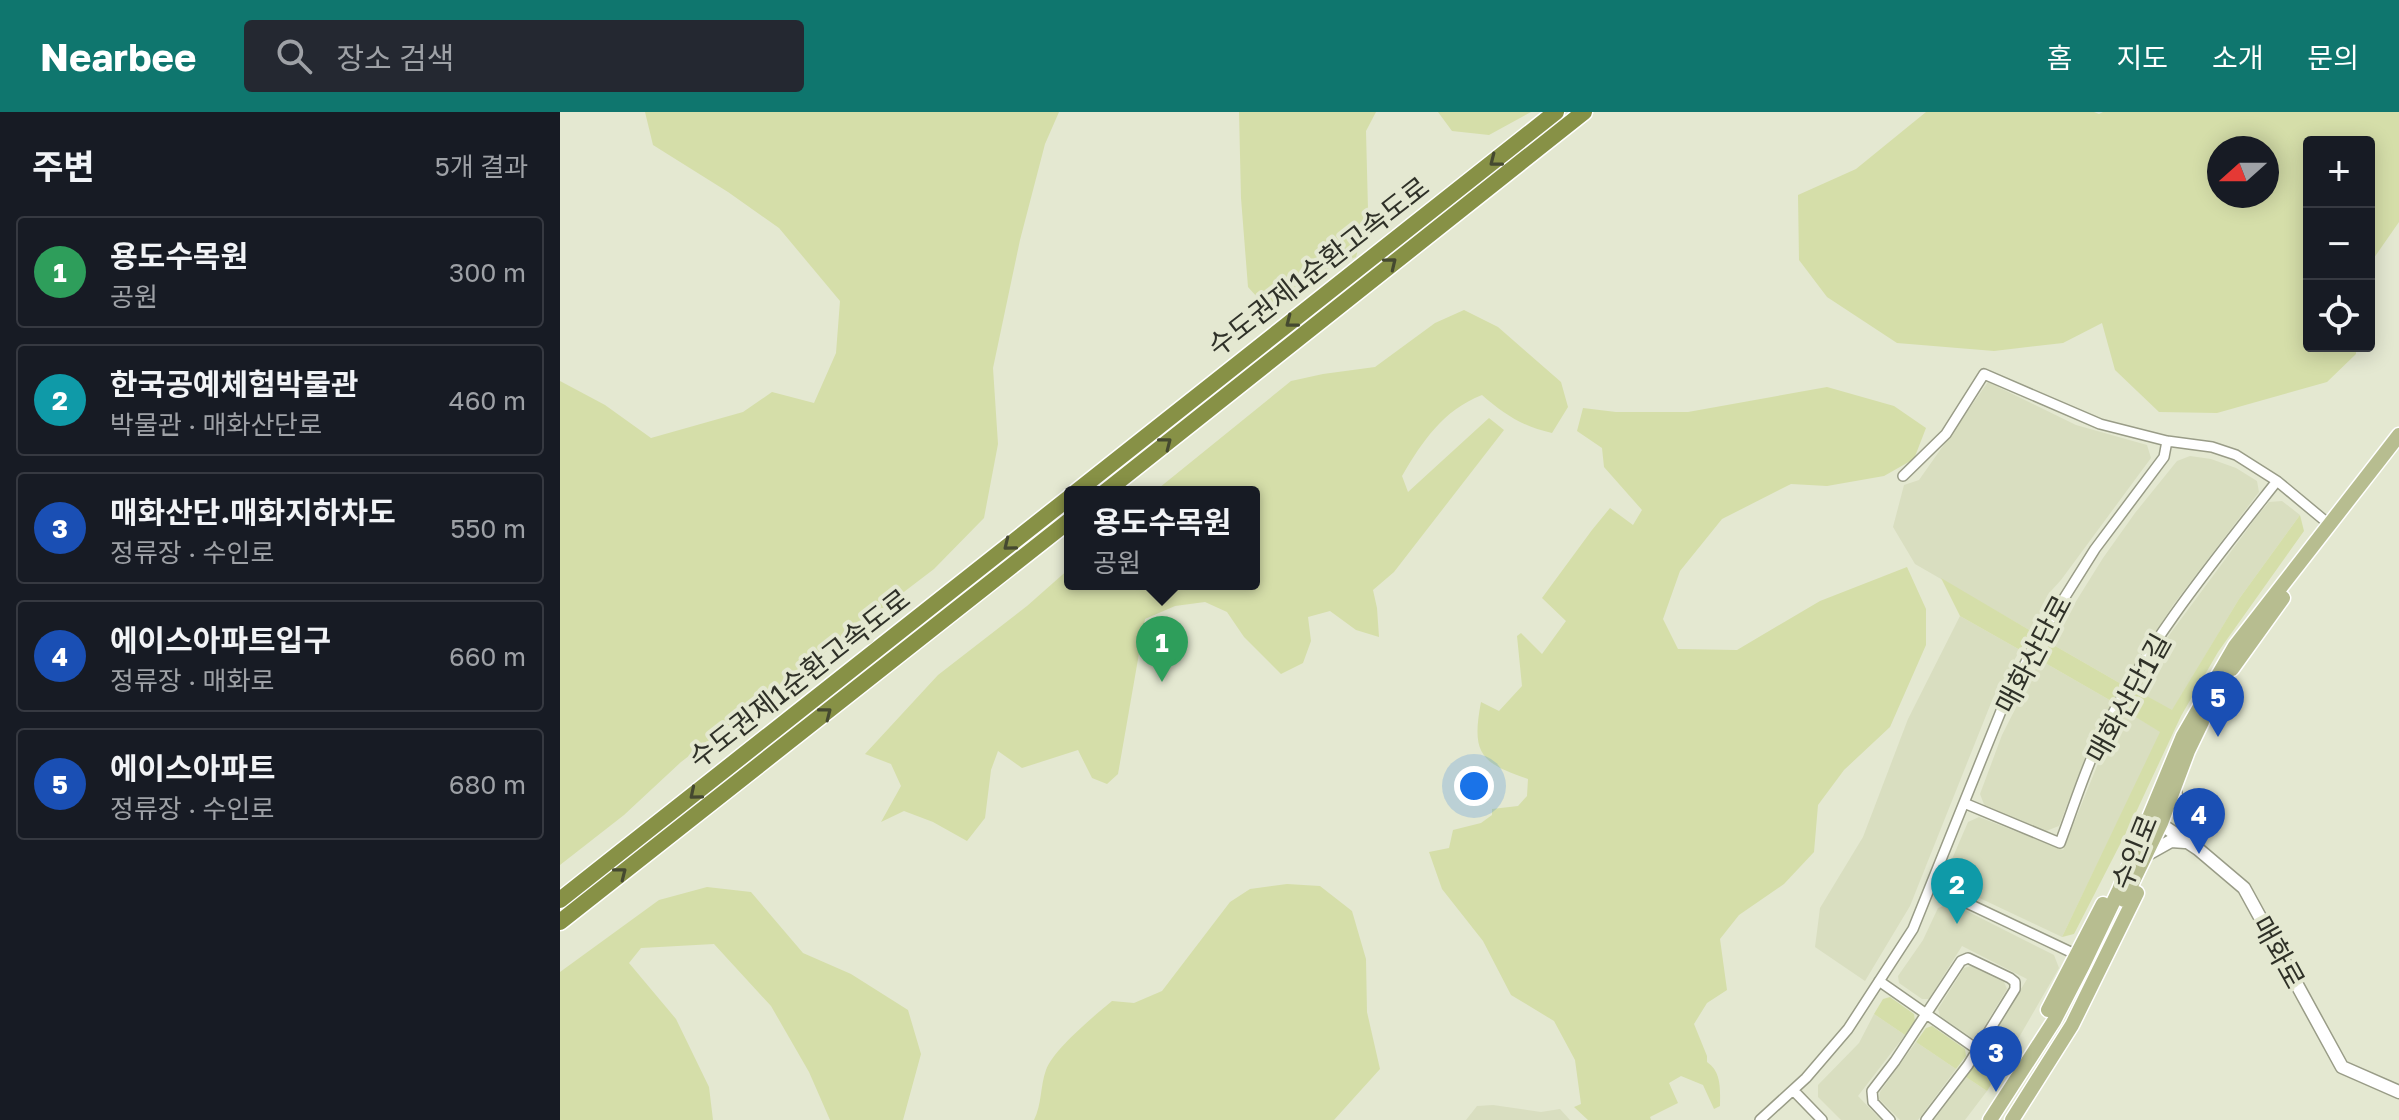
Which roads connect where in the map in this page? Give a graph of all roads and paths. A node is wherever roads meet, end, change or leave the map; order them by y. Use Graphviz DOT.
graph roads {
  1 [pos="1556,112"];
  2 [pos="1584,112"];
  3 [pos="2399,435"];
  4 [pos="2167,441"];
  5 [pos="2399,449"];
  6 [pos="1903,476"];
  7 [pos="2277,481"];
  8 [pos="1084,486"];
  9 [pos="1113,486"];
  10 [pos="1064,502"];
  11 [pos="1064,525"];
  12 [pos="2330,525"];
  13 [pos="2174,788"];
  14 [pos="1964,803"];
  15 [pos="2155,820"];
  16 [pos="2189,842"];
  17 [pos="2140,854"];
  18 [pos="1931,886"];
  19 [pos="560,900"];
  20 [pos="560,922"];
  21 [pos="2077,955"];
  22 [pos="1879,981"];
  23 [pos="1926,1013"];
  24 [pos="1978,1050"];
  25 [pos="1793,1090"];
  26 [pos="2399,1092"];
  27 [pos="1760,1120"];
  28 [pos="1822,1120"];
  29 [pos="1890,1120"];
  30 [pos="1926,1120"];
  31 [pos="1981,1120"];
  32 [pos="1990,1120"];
  33 [pos="2001,1120"];
  34 [pos="2012,1120"];
  1 -- 8 [label="highway, 수도권제1순환고속도로, one-way"];
  9 -- 2 [label="highway, 수도권제1순환고속도로, one-way"];
  3 -- 12 [label="main road, 수인로"];
  4 -- 6 [label="street"];
  4 -- 7 [label="street"];
  4 -- 14 [label="street, 매화산단로"];
  5 -- 13 [label="main road, 수인로"];
  7 -- 12 [label="street"];
  7 -- 14 [label="street, 매화산단1길"];
  10 -- 19 [label="highway, 수도권제1순환고속도로, one-way"];
  20 -- 11 [label="highway, 수도권제1순환고속도로, one-way"];
  12 -- 15 [label="main road, 수인로"];
  13 -- 15 [label="main road, 수인로"];
  13 -- 16 [label="street"];
  14 -- 18 [label="street, 매화산단로"];
  15 -- 16 [label="street, 매화로"];
  15 -- 17 [label="main road, 수인로"];
  16 -- 17 [label="street"];
  16 -- 26 [label="street, 매화로"];
  17 -- 21 [label="main road"];
  17 -- 32 [label="main road, 수인로"];
  17 -- 33 [label="main road, 수인로"];
  17 -- 34 [label="main road"];
  18 -- 21 [label="street"];
  18 -- 22 [label="street, 매화산단로"];
  21 -- 31 [label="main road"];
  22 -- 23 [label="street"];
  22 -- 25 [label="street, 매화산단로"];
  23 -- 24 [label="street"];
  23 -- 24 [label="street"];
  23 -- 29 [label="street"];
  24 -- 30 [label="street"];
  25 -- 27 [label="street, 매화산단로"];
  25 -- 28 [label="street"];
}
